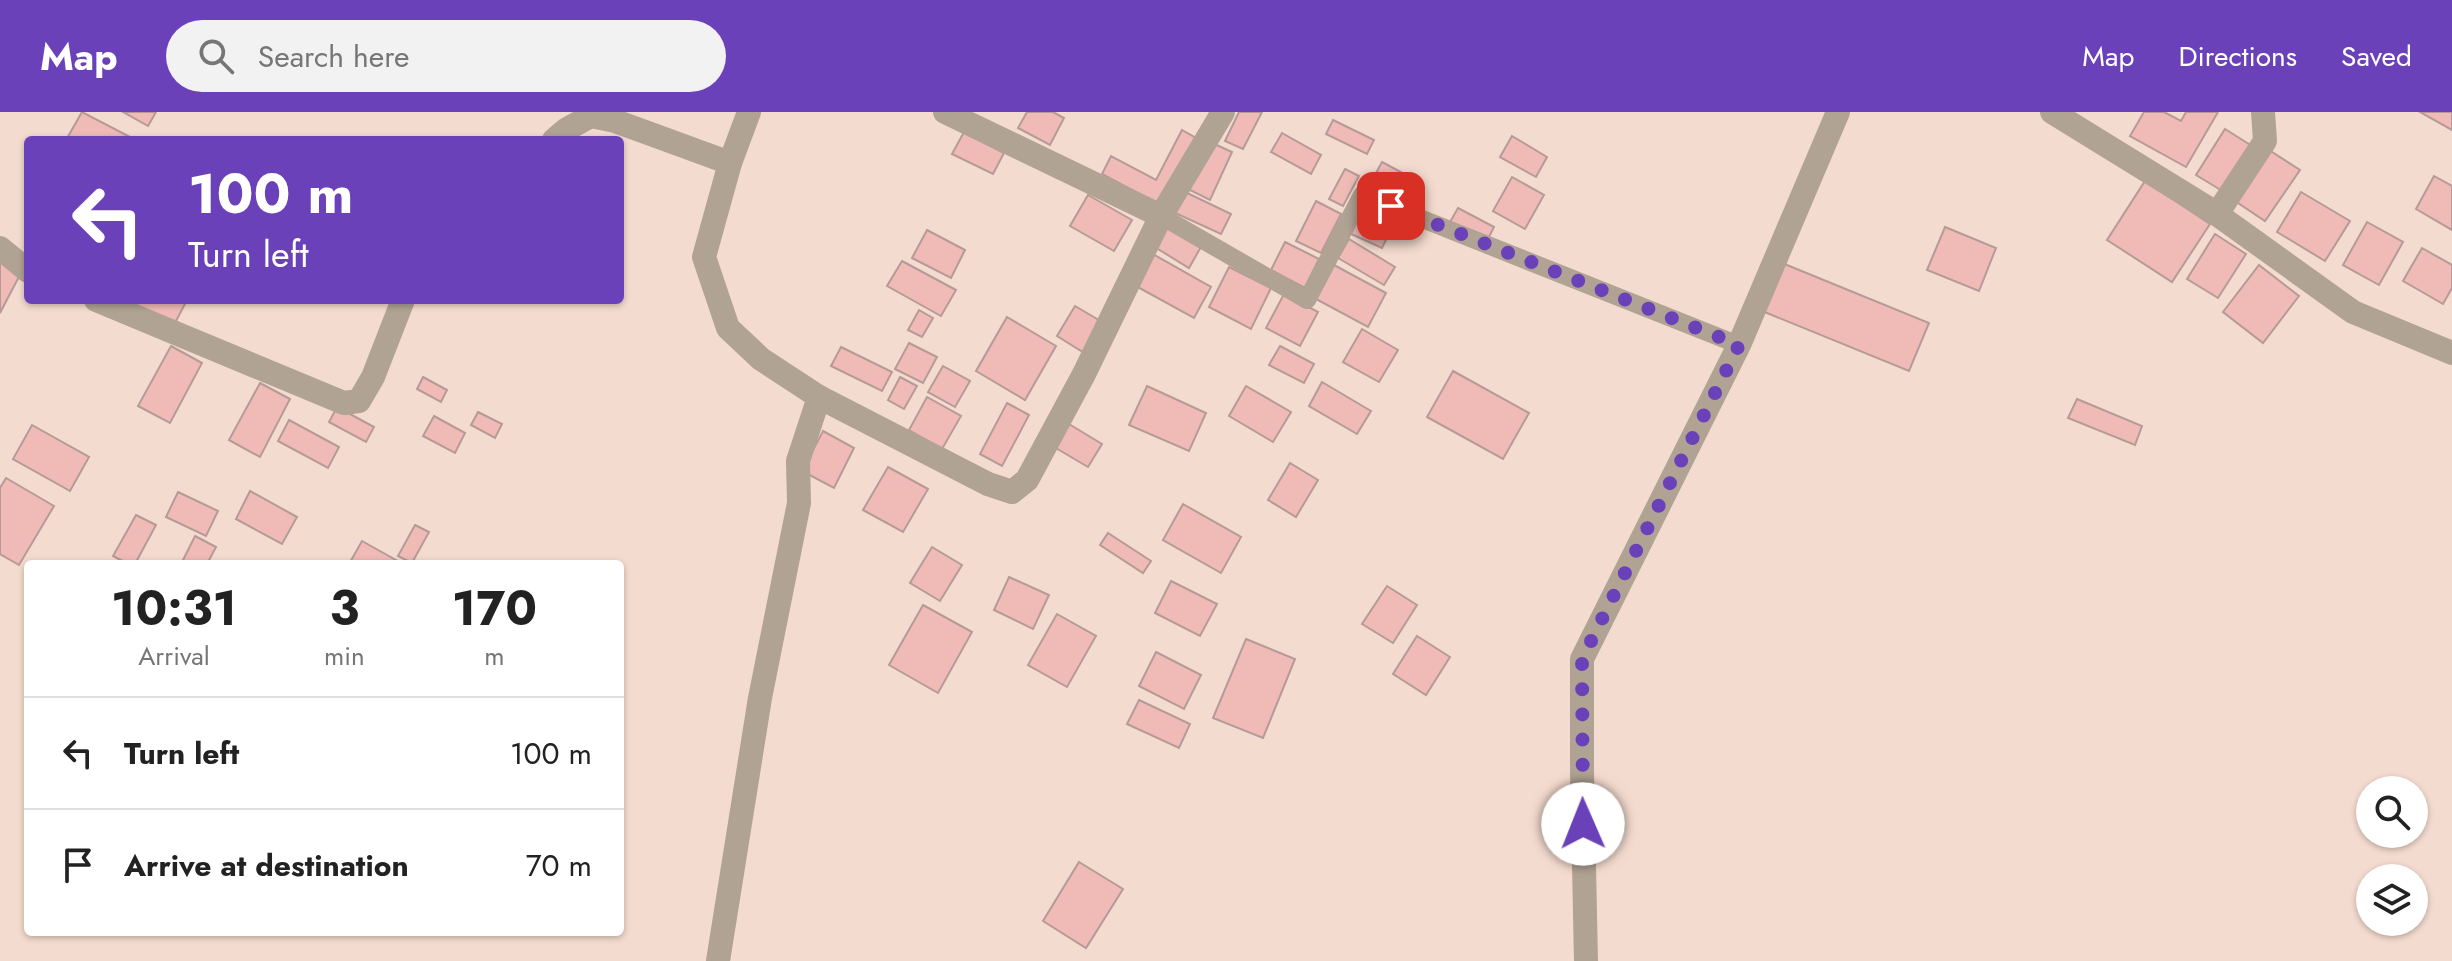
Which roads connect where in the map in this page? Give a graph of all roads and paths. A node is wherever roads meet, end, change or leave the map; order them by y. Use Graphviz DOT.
graph roads {
  1 [pos="749,112"];
  2 [pos="945,112"];
  3 [pos="1223,112"];
  4 [pos="1838,112"];
  5 [pos="2052,112"];
  6 [pos="2263,112"];
  7 [pos="559,136"];
  8 [pos="730,163"];
  9 [pos="2217,214"];
  10 [pos="1161,216"];
  11 [pos="0,248"];
  12 [pos="24,268"];
  13 [pos="106,304"];
  14 [pos="401,304"];
  15 [pos="1739,345"];
  16 [pos="2452,353"];
  17 [pos="819,397"];
  18 [pos="718,961"];
  19 [pos="1586,961"];
  1 -- 8 [label="street"];
  2 -- 10 [label="street"];
  3 -- 10 [label="street"];
  4 -- 15 [label="street"];
  5 -- 9 [label="street"];
  6 -- 9 [label="street"];
  7 -- 8 [label="street"];
  8 -- 17 [label="street"];
  9 -- 16 [label="street"];
  10 -- 15 [label="lane"];
  10 -- 17 [label="street"];
  11 -- 12 [label="street"];
  13 -- 14 [label="street"];
  15 -- 19 [label="street"];
  17 -- 18 [label="street"];
}
